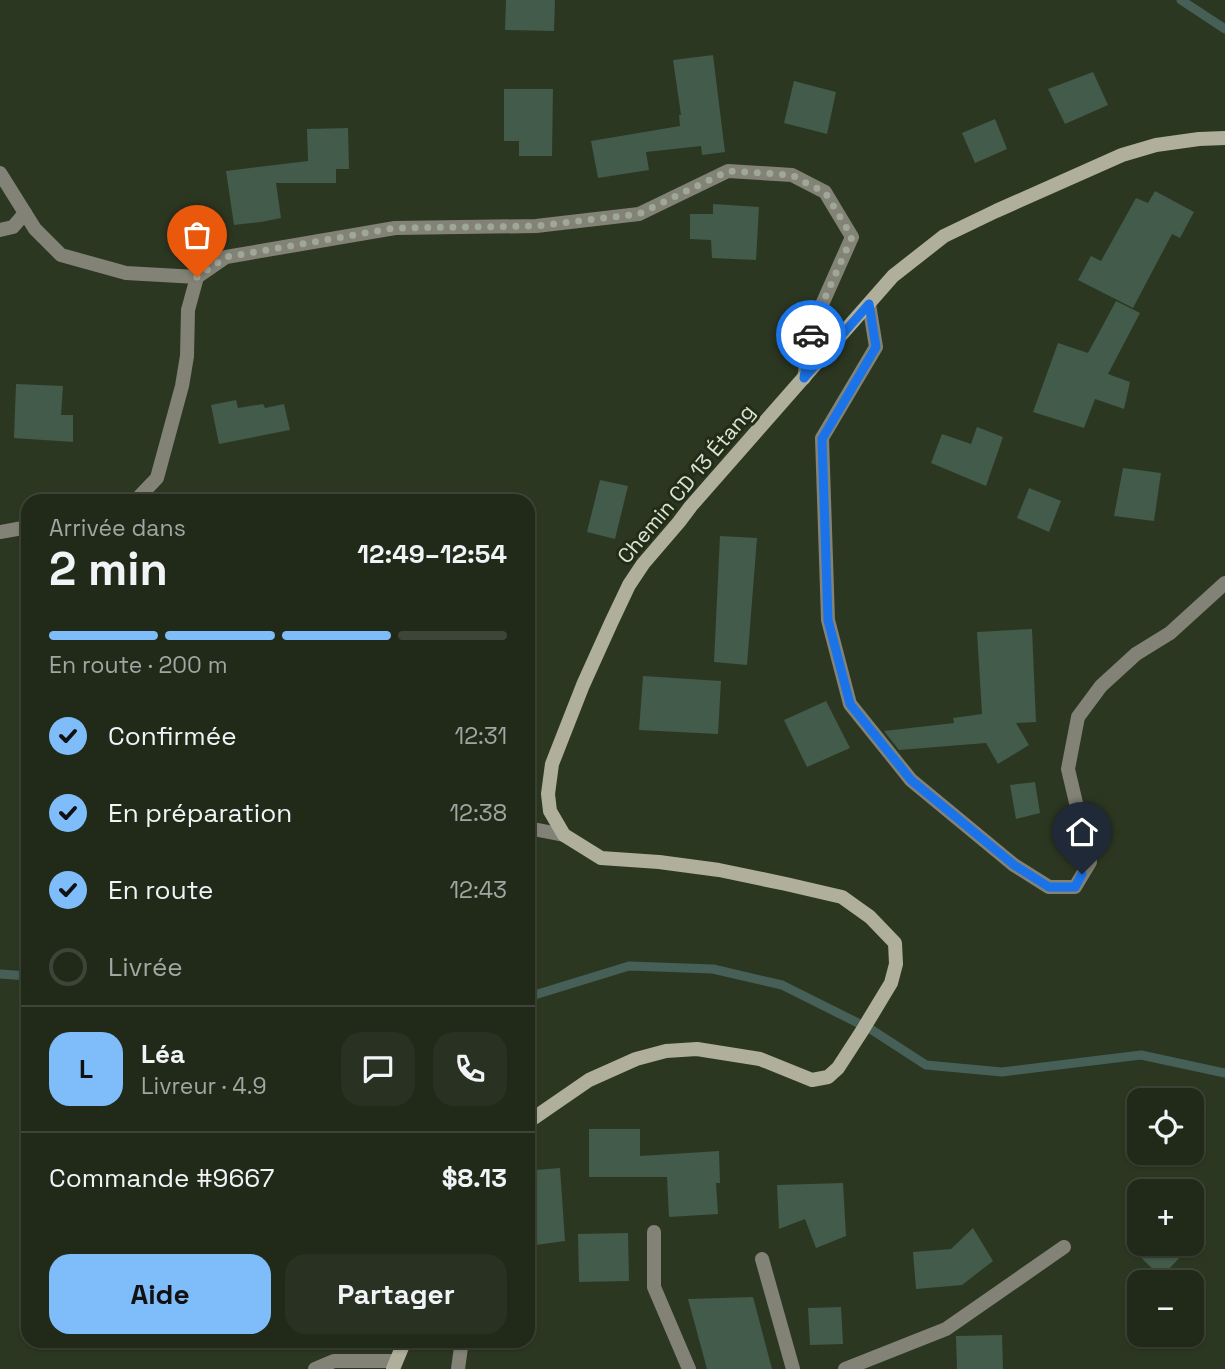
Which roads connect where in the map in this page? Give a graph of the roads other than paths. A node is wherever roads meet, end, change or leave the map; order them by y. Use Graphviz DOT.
graph roads {
  1 [pos="1225,138"];
  2 [pos="0,173"];
  3 [pos="25,214"];
  4 [pos="0,230"];
  5 [pos="197,277"];
  6 [pos="869,304"];
  7 [pos="804,378"];
  8 [pos="142,494"];
  9 [pos="21,528"];
  10 [pos="0,531"];
  11 [pos="1225,583"];
  12 [pos="535,829"];
  13 [pos="564,835"];
  14 [pos="535,1117"];
  15 [pos="654,1232"];
  16 [pos="1064,1247"];
  17 [pos="762,1259"];
  18 [pos="402,1348"];
  19 [pos="461,1348"];
  20 [pos="395,1365"];
  21 [pos="315,1369"];
  22 [pos="458,1369"];
  23 [pos="689,1369"];
  24 [pos="793,1369"];
  25 [pos="845,1369"];
  1 -- 6 [label="main road, Chemin CD 13 Étang"];
  2 -- 3 [label="street"];
  3 -- 4 [label="street"];
  3 -- 5 [label="street"];
  5 -- 7 [label="street"];
  5 -- 8 [label="street"];
  6 -- 7 [label="main road, Chemin CD 13 Étang"];
  6 -- 11 [label="street"];
  7 -- 13 [label="main road, Chemin CD 13 Étang"];
  9 -- 10 [label="street"];
  12 -- 13 [label="street"];
  13 -- 14 [label="main road"];
  15 -- 23 [label="street"];
  16 -- 25 [label="street"];
  17 -- 24 [label="street"];
  18 -- 20 [label="main road"];
  19 -- 22 [label="street"];
  20 -- 21 [label="street"];
}
